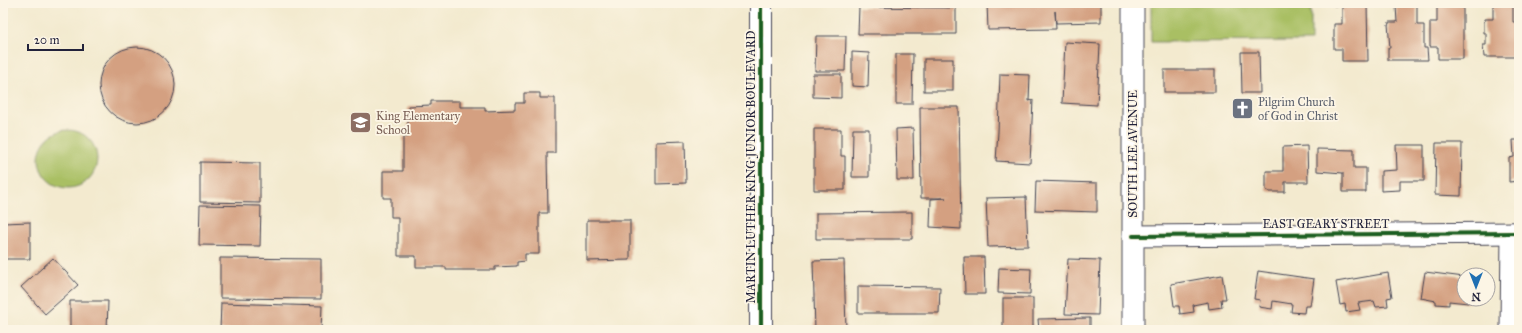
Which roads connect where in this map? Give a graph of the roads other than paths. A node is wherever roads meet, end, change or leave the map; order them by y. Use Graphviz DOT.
graph roads {
  1 [pos="761,3"];
  2 [pos="1133,3"];
  3 [pos="1515,233"];
  4 [pos="1133,236"];
  5 [pos="761,330"];
  6 [pos="1134,330"];
  7 [pos="1511,330"];
  1 -- 5 [label="street, MARTIN LUTHER KING JUNIOR BOULEVARD"];
  2 -- 4 [label="street, SOUTH LEE AVENUE"];
  3 -- 4 [label="street, EAST GEARY STREET"];
  3 -- 7 [label="street"];
  4 -- 6 [label="street, SOUTH LEE AVENUE"];
}
